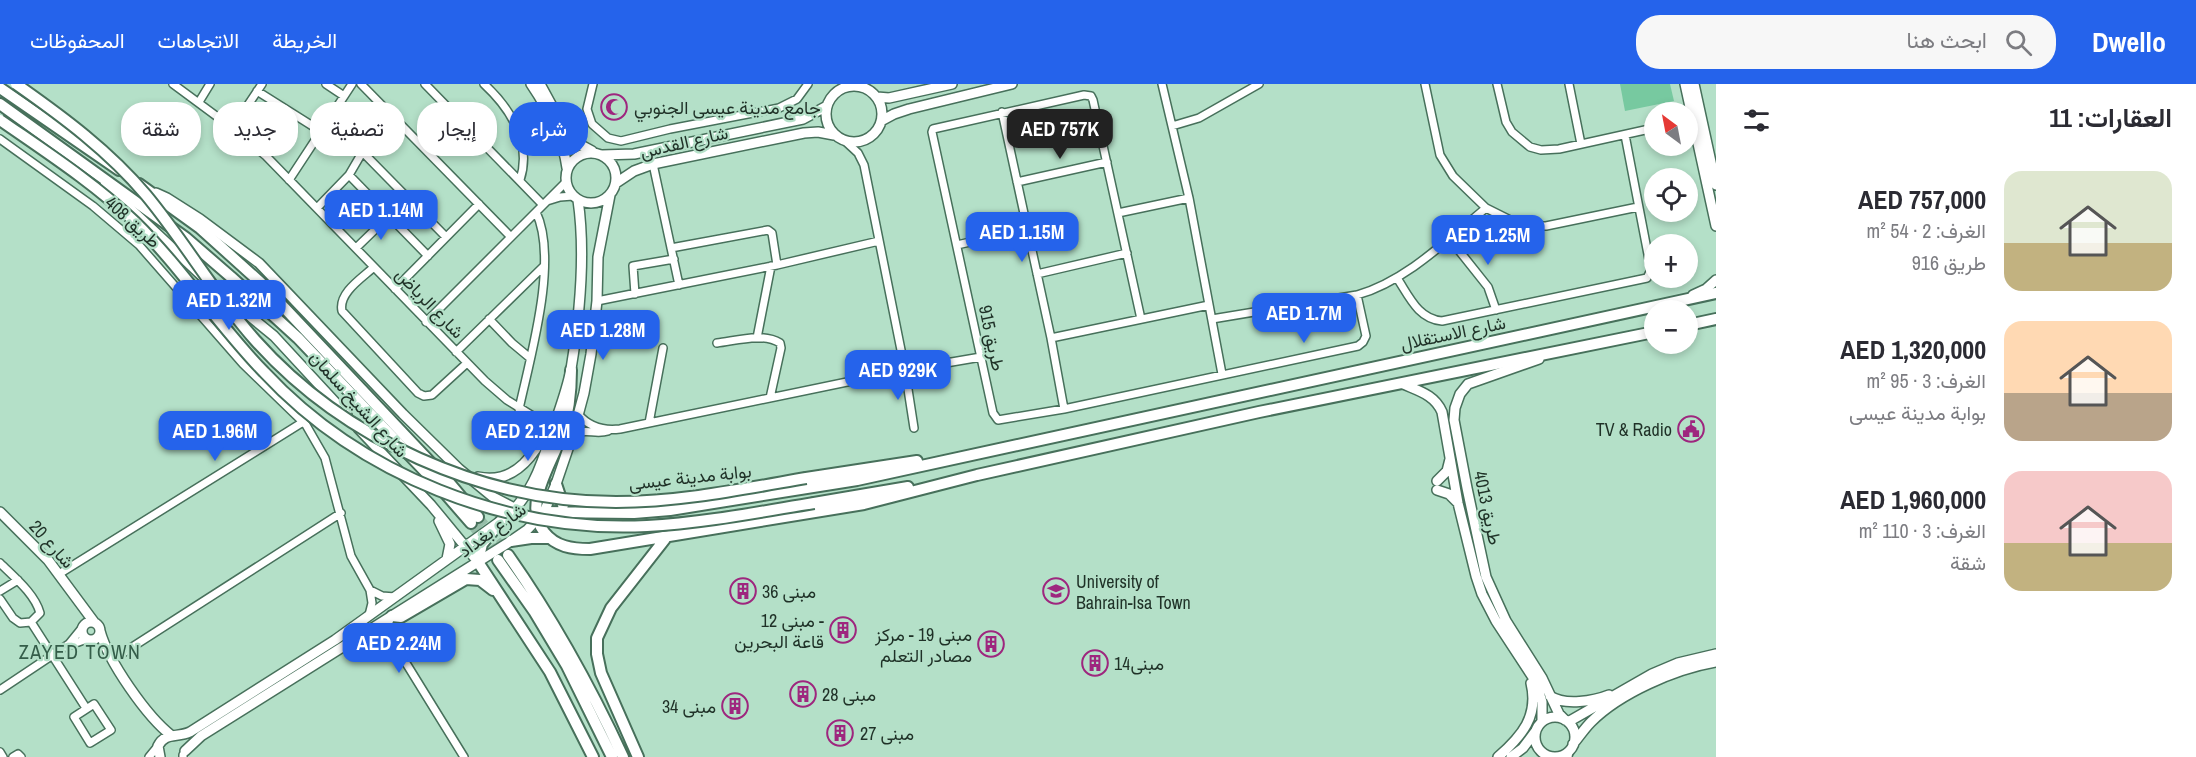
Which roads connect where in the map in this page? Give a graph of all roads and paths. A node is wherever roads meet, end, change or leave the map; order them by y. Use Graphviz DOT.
graph roads {
  1 [pos="15,84"];
  2 [pos="173,84"];
  3 [pos="210,84"];
  4 [pos="326,84"];
  5 [pos="352,84"];
  6 [pos="361,84"];
  7 [pos="425,84"];
  8 [pos="484,84"];
  9 [pos="531,84"];
  10 [pos="592,84"];
  11 [pos="808,84"];
  12 [pos="952,84"];
  13 [pos="1012,84"];
  14 [pos="1162,84"];
  15 [pos="1259,84"];
  16 [pos="1425,84"];
  17 [pos="1497,84"];
  18 [pos="1569,84"];
  19 [pos="1685,84"];
  20 [pos="1694,84"];
  21 [pos="541,85"];
  22 [pos="858,85"];
  23 [pos="260,87"];
  24 [pos="0,88"];
  25 [pos="836,88"];
  26 [pos="344,96"];
  27 [pos="877,97"];
  28 [pos="199,102"];
  29 [pos="250,102"];
  30 [pos="340,102"];
  31 [pos="443,102"];
  32 [pos="1688,102"];
  33 [pos="0,104"];
  34 [pos="201,104"];
  35 [pos="826,106"];
  36 [pos="1002,112"];
  37 [pos="0,120"];
  38 [pos="881,121"];
  39 [pos="310,123"];
  40 [pos="1172,126"];
  41 [pos="1644,130"];
  42 [pos="834,135"];
  43 [pos="1625,135"];
  44 [pos="0,139"];
  45 [pos="417,140"];
  46 [pos="845,141"];
  47 [pos="1581,144"];
  48 [pos="1698,145"];
  49 [pos="1699,148"];
  50 [pos="310,150"];
  51 [pos="1713,153"];
  52 [pos="598,154"];
  53 [pos="73,155"];
  54 [pos="360,156"];
  55 [pos="368,156"];
  56 [pos="433,156"];
  57 [pos="496,156"];
  58 [pos="1107,162"];
  59 [pos="653,164"];
  60 [pos="567,168"];
  61 [pos="349,175"];
  62 [pos="290,180"];
  63 [pos="520,180"];
  64 [pos="566,182"];
  65 [pos="1017,182"];
  66 [pos="616,183"];
  67 [pos="1716,185"];
  68 [pos="151,193"];
  69 [pos="610,195"];
  70 [pos="575,198"];
  71 [pos="1189,198"];
  72 [pos="545,203"];
  73 [pos="479,204"];
  74 [pos="1638,207"];
  75 [pos="317,208"];
  76 [pos="1486,208"];
  77 [pos="536,212"];
  78 [pos="1118,213"];
  79 [pos="389,216"];
  80 [pos="1716,226"];
  81 [pos="1027,229"];
  82 [pos="446,237"];
  83 [pos="511,237"];
  84 [pos="1449,238"];
  85 [pos="879,241"];
  86 [pos="957,246"];
  87 [pos="356,248"];
  88 [pos="671,248"];
  89 [pos="1127,253"];
  90 [pos="428,256"];
  91 [pos="674,259"];
  92 [pos="544,266"];
  93 [pos="774,266"];
  94 [pos="374,267"];
  95 [pos="1037,274"];
  96 [pos="1397,278"];
  97 [pos="1716,280"];
  98 [pos="679,285"];
  99 [pos="395,289"];
  100 [pos="1716,293"];
  101 [pos="635,294"];
  102 [pos="1357,295"];
  103 [pos="1686,299"];
  104 [pos="597,302"];
  105 [pos="1209,305"];
  106 [pos="1496,310"];
  107 [pos="489,319"];
  108 [pos="1141,319"];
  109 [pos="1212,319"];
  110 [pos="1716,320"];
  111 [pos="426,322"];
  112 [pos="1698,323"];
  113 [pos="1644,334"];
  114 [pos="757,338"];
  115 [pos="1051,338"];
  116 [pos="717,343"];
  117 [pos="663,348"];
  118 [pos="456,352"];
  119 [pos="1561,352"];
  120 [pos="981,357"];
  121 [pos="530,358"];
  122 [pos="467,363"];
  123 [pos="905,369"];
  124 [pos="571,370"];
  125 [pos="1222,374"];
  126 [pos="1402,384"];
  127 [pos="771,398"];
  128 [pos="519,409"];
  129 [pos="1064,409"];
  130 [pos="578,414"];
  131 [pos="536,418"];
  132 [pos="551,418"];
  133 [pos="303,422"];
  134 [pos="649,423"];
  135 [pos="914,428"];
  136 [pos="547,430"];
  137 [pos="610,430"];
  138 [pos="573,434"];
  139 [pos="1022,445"];
  140 [pos="1450,457"];
  141 [pos="459,469"];
  142 [pos="977,475"];
  143 [pos="1460,482"];
  144 [pos="556,484"];
  145 [pos="1458,503"];
  146 [pos="431,505"];
  147 [pos="515,510"];
  148 [pos="0,512"];
  149 [pos="569,512"];
  150 [pos="341,513"];
  151 [pos="634,513"];
  152 [pos="539,515"];
  153 [pos="502,520"];
  154 [pos="549,538"];
  155 [pos="665,538"];
  156 [pos="511,542"];
  157 [pos="643,542"];
  158 [pos="473,554"];
  159 [pos="499,556"];
  160 [pos="447,559"];
  161 [pos="0,563"];
  162 [pos="59,574"];
  163 [pos="637,575"];
  164 [pos="18,580"];
  165 [pos="370,590"];
  166 [pos="0,591"];
  167 [pos="395,597"];
  168 [pos="0,598"];
  169 [pos="502,598"];
  170 [pos="77,600"];
  171 [pos="369,615"];
  172 [pos="391,617"];
  173 [pos="31,622"];
  174 [pos="93,622"];
  175 [pos="82,627"];
  176 [pos="100,631"];
  177 [pos="369,631"];
  178 [pos="88,640"];
  179 [pos="393,642"];
  180 [pos="65,647"];
  181 [pos="1716,654"];
  182 [pos="52,655"];
  183 [pos="110,656"];
  184 [pos="1716,662"];
  185 [pos="1524,663"];
  186 [pos="0,690"];
  187 [pos="1624,690"];
  188 [pos="1550,696"];
  189 [pos="86,708"];
  190 [pos="151,717"];
  191 [pos="1566,721"];
  192 [pos="1542,722"];
  193 [pos="1535,732"];
  194 [pos="174,736"];
  195 [pos="158,745"];
  196 [pos="1570,751"];
  197 [pos="0,752"];
  198 [pos="183,755"];
  199 [pos="1549,756"];
  200 [pos="3,757"];
  201 [pos="13,757"];
  202 [pos="21,757"];
  203 [pos="149,757"];
  204 [pos="160,757"];
  205 [pos="464,757"];
  206 [pos="593,757"];
  207 [pos="612,757"];
  208 [pos="623,757"];
  209 [pos="638,757"];
  210 [pos="1498,757"];
  211 [pos="1511,757"];
  212 [pos="1535,757"];
  1 -- 139 [label="main road, بوابة مدينة عيسى, bridge"];
  2 -- 28 [label="street, شارع الرياض"];
  3 -- 28 [label="street"];
  4 -- 26 [label="street"];
  5 -- 26 [label="street"];
  6 -- 45 [label="street"];
  7 -- 31 [label="street"];
  8 -- 63 [label="street"];
  9 -- 60 [label="main road"];
  10 -- 11 [label="street"];
  12 -- 27 [label="main road"];
  13 -- 38 [label="main road"];
  14 -- 40 [label="street"];
  15 -- 40 [label="street"];
  16 -- 76 [label="street"];
  17 -- 47 [label="street"];
  18 -- 47 [label="street"];
  19 -- 32 [label="main road"];
  20 -- 51 [label="main road"];
  21 -- 52 [label="main road"];
  22 -- 25 [label="main road"];
  22 -- 27 [label="main road"];
  23 -- 29 [label="street"];
  23 -- 39 [label="street"];
  24 -- 68 [label="main road, شارع الشيخ سلمان"];
  25 -- 35 [label="main road"];
  26 -- 30 [label="street"];
  27 -- 38 [label="main road"];
  33 -- 53 [label="main road, شارع الشيخ سلمان"];
  34 -- 62 [label="street, شارع الرياض"];
  35 -- 42 [label="main road"];
  35 -- 52 [label="main road, شارع القدس"];
  36 -- 58 [label="street, طريق 915"];
  36 -- 65 [label="street"];
  36 -- 86 [label="street, طريق 915"];
  37 -- 142 [label="main road, bridge"];
  38 -- 46 [label="main road"];
  40 -- 71 [label="street"];
  41 -- 43 [label="street"];
  42 -- 46 [label="main road"];
  42 -- 59 [label="main road, شارع القدس"];
  43 -- 47 [label="street"];
  43 -- 74 [label="street"];
  44 -- 133 [label="street, طريق 408"];
  46 -- 85 [label="street"];
  48 -- 49 [label="main road"];
  49 -- 51 [label="main road"];
  49 -- 80 [label="main road"];
  50 -- 62 [label="street"];
  51 -- 67 [label="main road"];
  52 -- 60 [label="main road"];
  52 -- 66 [label="main road"];
  53 -- 68 [label="main road, شارع الشيخ سلمان"];
  53 -- 146 [label="main road, شارع الشيخ سلمان"];
  54 -- 61 [label="street"];
  55 -- 82 [label="street"];
  56 -- 73 [label="street"];
  57 -- 63 [label="street"];
  58 -- 65 [label="street"];
  58 -- 78 [label="street, طريق 915"];
  59 -- 66 [label="main road, شارع القدس"];
  59 -- 88 [label="street"];
  60 -- 64 [label="main road"];
  61 -- 75 [label="street"];
  61 -- 79 [label="street"];
  62 -- 75 [label="street, شارع الرياض"];
  63 -- 72 [label="street"];
  64 -- 70 [label="main road"];
  64 -- 72 [label="street"];
  65 -- 81 [label="street"];
  66 -- 69 [label="main road"];
  68 -- 141 [label="main road, شارع الشيخ سلمان"];
  69 -- 70 [label="main road"];
  69 -- 104 [label="main road, شارع بغداد"];
  70 -- 72 [label="street"];
  70 -- 124 [label="main road, شارع بغداد"];
  71 -- 78 [label="street"];
  71 -- 105 [label="street"];
  72 -- 77 [label="street"];
  73 -- 82 [label="street"];
  73 -- 83 [label="street"];
  74 -- 76 [label="street"];
  74 -- 106 [label="street"];
  75 -- 87 [label="street, شارع الرياض"];
  76 -- 84 [label="street"];
  77 -- 83 [label="street"];
  77 -- 92 [label="street"];
  78 -- 89 [label="street, طريق 915"];
  79 -- 87 [label="street"];
  79 -- 90 [label="street"];
  81 -- 86 [label="street"];
  81 -- 95 [label="street"];
  82 -- 90 [label="street"];
  83 -- 111 [label="street"];
  84 -- 96 [label="street"];
  84 -- 106 [label="street"];
  85 -- 93 [label="street"];
  85 -- 123 [label="street"];
  86 -- 120 [label="street, طريق 915"];
  87 -- 94 [label="street, شارع الرياض"];
  88 -- 91 [label="street"];
  88 -- 93 [label="street"];
  89 -- 95 [label="street"];
  89 -- 108 [label="street, طريق 915"];
  90 -- 99 [label="street"];
  91 -- 98 [label="street"];
  91 -- 101 [label="street"];
  92 -- 107 [label="street"];
  92 -- 121 [label="street"];
  93 -- 98 [label="street"];
  93 -- 114 [label="street"];
  94 -- 99 [label="street, شارع الرياض"];
  94 -- 122 [label="street"];
  95 -- 115 [label="street"];
  96 -- 102 [label="street"];
  96 -- 106 [label="street"];
  97 -- 103 [label="main road"];
  98 -- 101 [label="street"];
  99 -- 111 [label="street, شارع الرياض"];
  100 -- 103 [label="main road, شارع الاستقلال"];
  101 -- 104 [label="street"];
  102 -- 109 [label="street"];
  102 -- 125 [label="street, طريق 915"];
  103 -- 139 [label="main road, شارع الاستقلال"];
  104 -- 130 [label="main road, شارع بغداد"];
  105 -- 108 [label="street"];
  105 -- 109 [label="street"];
  107 -- 118 [label="street"];
  107 -- 121 [label="street"];
  108 -- 115 [label="street"];
  109 -- 125 [label="street"];
  110 -- 112 [label="main road"];
  111 -- 118 [label="street, شارع الرياض"];
  113 -- 119 [label="main road"];
  114 -- 116 [label="street"];
  114 -- 127 [label="street"];
  115 -- 129 [label="street"];
  117 -- 134 [label="street"];
  118 -- 122 [label="street, شارع الرياض"];
  119 -- 126 [label="main road"];
  119 -- 143 [label="main road, طريق 4013"];
  120 -- 123 [label="street"];
  120 -- 129 [label="street, طريق 915"];
  121 -- 128 [label="street"];
  122 -- 128 [label="street, شارع الرياض"];
  123 -- 127 [label="street"];
  123 -- 135 [label="street"];
  124 -- 132 [label="main road"];
  124 -- 147 [label="main road, شارع بغداد"];
  124 -- 152 [label="main road"];
  125 -- 129 [label="street, طريق 915"];
  126 -- 140 [label="main road, طريق 4013"];
  126 -- 142 [label="main road"];
  127 -- 134 [label="street"];
  128 -- 131 [label="street, شارع الرياض"];
  130 -- 137 [label="street"];
  130 -- 138 [label="main road, شارع بغداد"];
  131 -- 132 [label="street, شارع الرياض"];
  131 -- 136 [label="street, شارع الرياض"];
  132 -- 136 [label="main road"];
  133 -- 150 [label="street, طريق 408"];
  133 -- 162 [label="street"];
  134 -- 137 [label="street"];
  136 -- 141 [label="main road"];
  137 -- 138 [label="street"];
  138 -- 144 [label="main road, شارع بغداد"];
  139 -- 151 [label="main road"];
  140 -- 143 [label="main road, طريق 4013"];
  140 -- 145 [label="main road"];
  141 -- 147 [label="main road, شارع الشيخ سلمان"];
  142 -- 155 [label="main road"];
  143 -- 145 [label="main road, طريق 4013"];
  143 -- 188 [label="main road, طريق 4013"];
  144 -- 149 [label="main road"];
  144 -- 152 [label="main road, شارع بغداد"];
  145 -- 185 [label="main road, طريق 4013"];
  146 -- 158 [label="main road, شارع الشيخ سلمان"];
  146 -- 160 [label="main road"];
  147 -- 152 [label="main road, شارع الشيخ سلمان"];
  147 -- 153 [label="main road, شارع بغداد"];
  148 -- 162 [label="main road, شارع 20"];
  149 -- 151 [label="main road"];
  149 -- 152 [label="main road"];
  150 -- 165 [label="street, طريق 408"];
  150 -- 183 [label="street"];
  151 -- 157 [label="main road"];
  152 -- 154 [label="main road"];
  152 -- 156 [label="main road, شارع بغداد"];
  153 -- 158 [label="main road"];
  154 -- 156 [label="main road"];
  154 -- 157 [label="main road"];
  155 -- 157 [label="main road"];
  155 -- 163 [label="main road"];
  156 -- 159 [label="main road, شارع بغداد"];
  157 -- 163 [label="main road"];
  158 -- 159 [label="main road"];
  158 -- 160 [label="main road, شارع بغداد"];
  158 -- 169 [label="main road"];
  158 -- 172 [label="main road, شارع بغداد"];
  159 -- 207 [label="main road"];
  159 -- 208 [label="main road"];
  160 -- 167 [label="main road, شارع بغداد"];
  161 -- 164 [label="street"];
  162 -- 170 [label="main road, شارع 20"];
  163 -- 209 [label="main road"];
  164 -- 166 [label="street"];
  164 -- 173 [label="street"];
  165 -- 167 [label="street"];
  165 -- 171 [label="street"];
  167 -- 171 [label="main road, شارع بغداد"];
  168 -- 173 [label="street"];
  169 -- 172 [label="main road"];
  169 -- 206 [label="main road"];
  170 -- 174 [label="main road, شارع 20"];
  170 -- 175 [label="main road, شارع 20"];
  171 -- 194 [label="main road, شارع بغداد"];
  172 -- 177 [label="main road, شارع بغداد"];
  172 -- 179 [label="street"];
  173 -- 182 [label="street"];
  174 -- 175 [label="main road"];
  174 -- 176 [label="main road"];
  175 -- 178 [label="main road"];
  175 -- 180 [label="street"];
  176 -- 178 [label="main road"];
  176 -- 183 [label="main road"];
  177 -- 179 [label="street"];
  177 -- 198 [label="main road, شارع بغداد"];
  178 -- 180 [label="street"];
  178 -- 183 [label="main road"];
  179 -- 205 [label="street"];
  180 -- 182 [label="street"];
  181 -- 187 [label="main road"];
  182 -- 186 [label="street"];
  182 -- 189 [label="street"];
  183 -- 190 [label="main road"];
  184 -- 196 [label="main road"];
  185 -- 192 [label="main road, طريق 4013"];
  185 -- 210 [label="main road"];
  187 -- 188 [label="main road"];
  187 -- 191 [label="main road"];
  188 -- 191 [label="main road, طريق 4013"];
  189 -- 189 [label="street"];
  190 -- 194 [label="main road"];
  190 -- 195 [label="main road"];
  191 -- 192 [label="main road"];
  191 -- 196 [label="main road"];
  192 -- 193 [label="main road"];
  193 -- 199 [label="main road"];
  193 -- 211 [label="main road"];
  194 -- 195 [label="main road, شارع بغداد"];
  194 -- 198 [label="main road"];
  195 -- 203 [label="street"];
  195 -- 204 [label="main road"];
  196 -- 199 [label="main road"];
  197 -- 200 [label="street"];
  199 -- 212 [label="main road"];
  201 -- 202 [label="street"];
}
